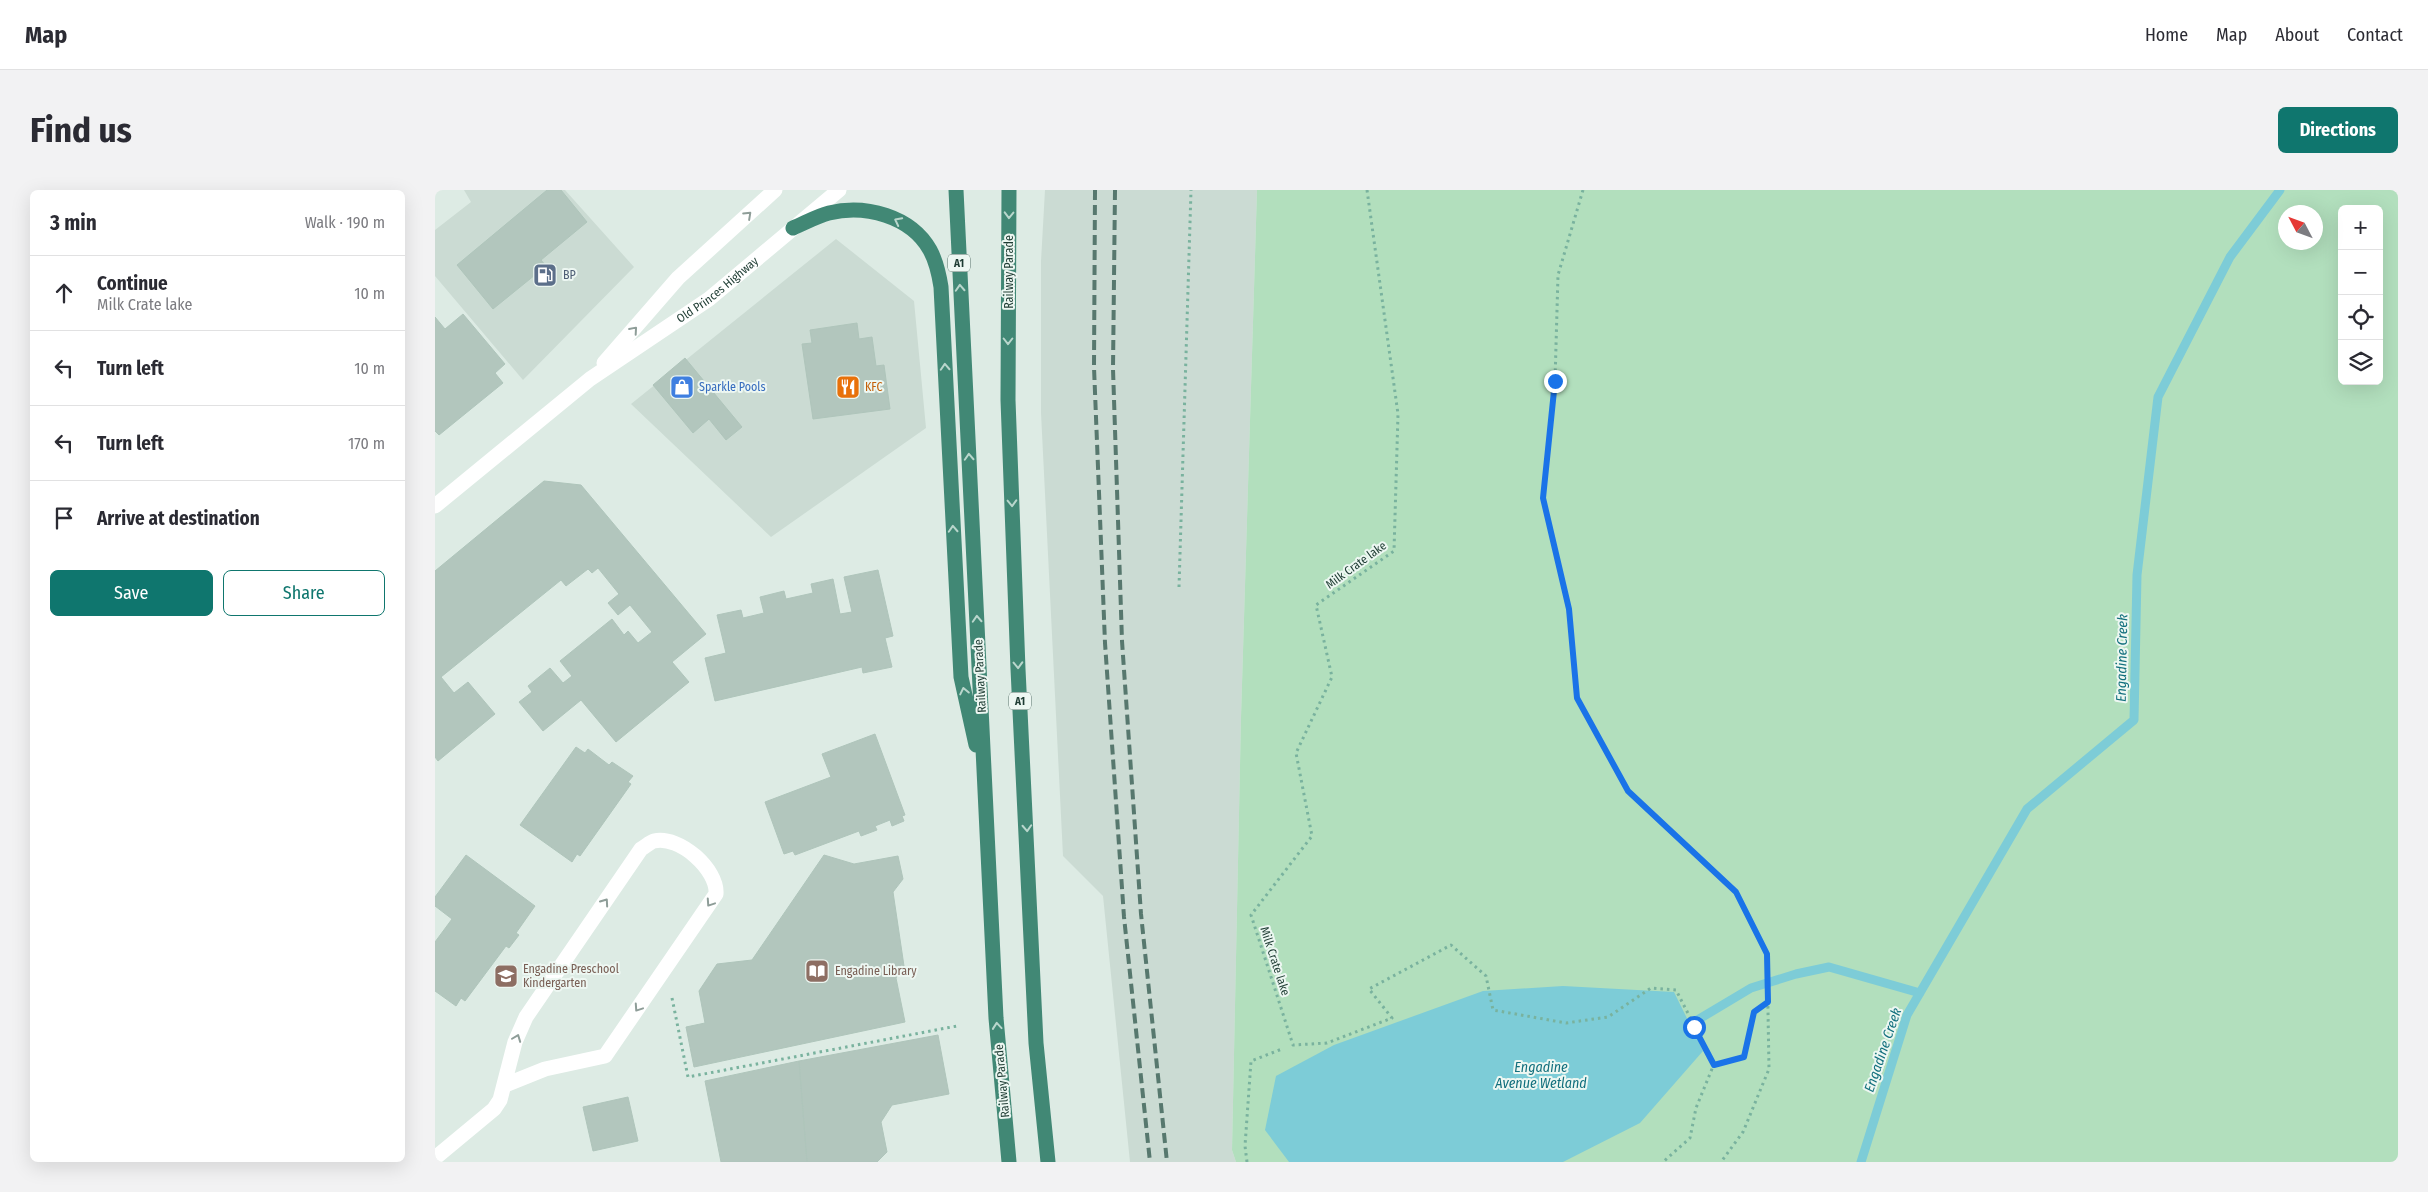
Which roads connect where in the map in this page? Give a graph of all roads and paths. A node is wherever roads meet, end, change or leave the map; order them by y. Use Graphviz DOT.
graph roads {
  1 [pos="775,190"];
  2 [pos="839,190"];
  3 [pos="955,190"];
  4 [pos="1009,190"];
  5 [pos="1191,190"];
  6 [pos="1367,190"];
  7 [pos="1583,190"];
  8 [pos="793,228"];
  9 [pos="590,379"];
  10 [pos="435,506"];
  11 [pos="1179,587"];
  12 [pos="985,790"];
  13 [pos="666,968"];
  14 [pos="1768,1002"];
  15 [pos="957,1026"];
  16 [pos="1282,1049"];
  17 [pos="1714,1065"];
  18 [pos="505,1085"];
  19 [pos="435,1158"];
  20 [pos="1009,1162"];
  21 [pos="1048,1162"];
  22 [pos="1247,1162"];
  23 [pos="1663,1162"];
  24 [pos="1721,1162"];
  9 -- 1 [label="street, Old Princes Highway, one-way"];
  2 -- 8 [label="street, Old Princes Highway"];
  12 -- 3 [label="highway, Railway Parade / A1, one-way"];
  4 -- 21 [label="highway, Railway Parade / A1, one-way"];
  5 -- 11 [label="path"];
  6 -- 17 [label="path, Milk Crate lake"];
  7 -- 14 [label="path"];
  8 -- 9 [label="street, Old Princes Highway"];
  12 -- 8 [label="highway, one-way"];
  9 -- 10 [label="street, Old Princes Highway"];
  20 -- 12 [label="highway, Railway Parade / A1, one-way"];
  13 -- 15 [label="path"];
  13 -- 18 [label="street, one-way"];
  18 -- 13 [label="street, one-way"];
  14 -- 17 [label="path"];
  14 -- 24 [label="path"];
  16 -- 22 [label="path"];
  17 -- 23 [label="path"];
  18 -- 19 [label="street"];
}
